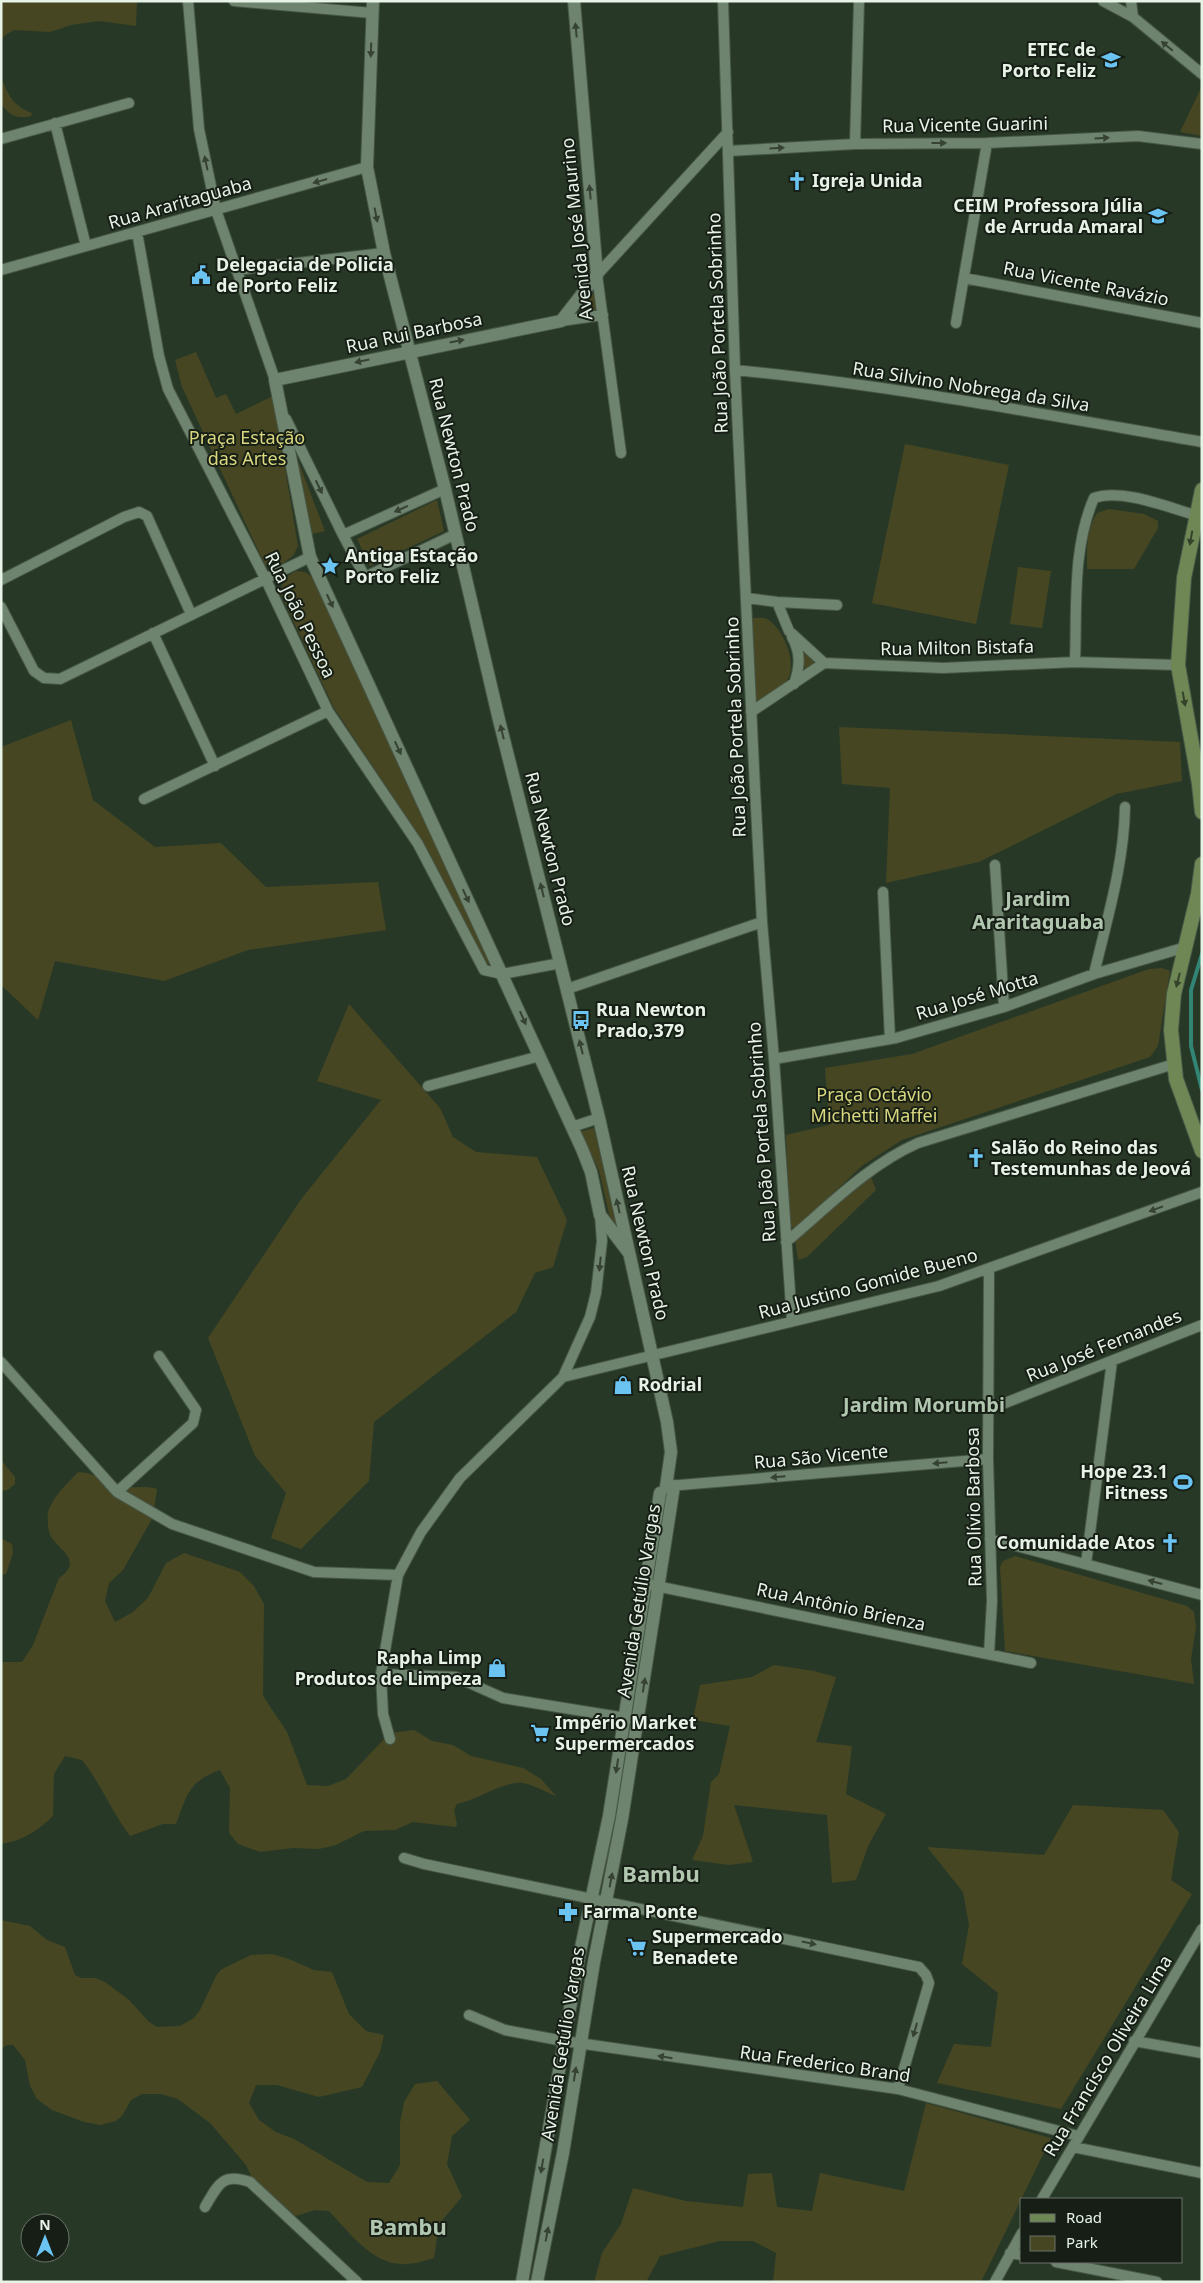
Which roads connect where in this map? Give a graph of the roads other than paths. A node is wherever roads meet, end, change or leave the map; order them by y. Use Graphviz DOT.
graph roads {
  1 [pos="188,1"];
  2 [pos="234,1"];
  3 [pos="574,1"];
  4 [pos="723,1"];
  5 [pos="859,1"];
  6 [pos="1103,1"];
  7 [pos="1131,1"];
  8 [pos="373,7"];
  9 [pos="1133,17"];
  10 [pos="1202,74"];
  11 [pos="129,103"];
  12 [pos="55,123"];
  13 [pos="728,132"];
  14 [pos="1,139"];
  15 [pos="987,143"];
  16 [pos="856,144"];
  17 [pos="1202,144"];
  18 [pos="728,151"];
  19 [pos="367,167"];
  20 [pos="216,210"];
  21 [pos="137,232"];
  22 [pos="86,246"];
  23 [pos="384,253"];
  24 [pos="1,270"];
  25 [pos="236,270"];
  26 [pos="597,275"];
  27 [pos="964,278"];
  28 [pos="602,315"];
  29 [pos="561,321"];
  30 [pos="956,323"];
  31 [pos="1202,323"];
  32 [pos="409,351"];
  33 [pos="735,370"];
  34 [pos="274,380"];
  35 [pos="282,412"];
  36 [pos="1202,442"];
  37 [pos="621,453"];
  38 [pos="445,488"];
  39 [pos="1202,490"];
  40 [pos="1195,515"];
  41 [pos="456,534"];
  42 [pos="343,535"];
  43 [pos="310,557"];
  44 [pos="265,578"];
  45 [pos="1,580"];
  46 [pos="747,598"];
  47 [pos="777,602"];
  48 [pos="837,605"];
  49 [pos="1,607"];
  50 [pos="191,614"];
  51 [pos="789,631"];
  52 [pos="153,633"];
  53 [pos="1075,662"];
  54 [pos="824,663"];
  55 [pos="1178,665"];
  56 [pos="794,684"];
  57 [pos="328,711"];
  58 [pos="751,712"];
  59 [pos="215,766"];
  60 [pos="144,799"];
  61 [pos="1125,808"];
  62 [pos="1202,812"];
  63 [pos="995,864"];
  64 [pos="1202,864"];
  65 [pos="883,892"];
  66 [pos="762,922"];
  67 [pos="1186,947"];
  68 [pos="560,963"];
  69 [pos="502,974"];
  70 [pos="1094,974"];
  71 [pos="567,989"];
  72 [pos="1004,1007"];
  73 [pos="890,1039"];
  74 [pos="540,1056"];
  75 [pos="774,1059"];
  76 [pos="1174,1064"];
  77 [pos="428,1086"];
  78 [pos="598,1118"];
  79 [pos="572,1127"];
  80 [pos="1202,1152"];
  81 [pos="1202,1192"];
  82 [pos="600,1216"];
  83 [pos="786,1242"];
  84 [pos="629,1253"];
  85 [pos="989,1269"];
  86 [pos="792,1321"];
  87 [pos="1202,1325"];
  88 [pos="159,1356"];
  89 [pos="653,1356"];
  90 [pos="1112,1361"];
  91 [pos="1,1362"];
  92 [pos="563,1377"];
  93 [pos="990,1409"];
  94 [pos="988,1458"];
  95 [pos="667,1488"];
  96 [pos="117,1492"];
  97 [pos="990,1539"];
  98 [pos="1086,1564"];
  99 [pos="398,1574"];
  100 [pos="645,1585"];
  101 [pos="659,1587"];
  102 [pos="1202,1595"];
  103 [pos="989,1654"];
  104 [pos="1031,1663"];
  105 [pos="381,1674"];
  106 [pos="624,1716"];
  107 [pos="637,1721"];
  108 [pos="390,1740"];
  109 [pos="609,1816"];
  110 [pos="622,1819"];
  111 [pos="404,1858"];
  112 [pos="592,1897"];
  113 [pos="607,1900"];
  114 [pos="1202,1929"];
  115 [pos="469,2015"];
  116 [pos="564,2041"];
  117 [pos="1134,2041"];
  118 [pos="580,2044"];
  119 [pos="1202,2053"];
  120 [pos="898,2089"];
  121 [pos="1078,2136"];
  122 [pos="1073,2147"];
  123 [pos="1202,2173"];
  124 [pos="1043,2198"];
  125 [pos="536,2200"];
  126 [pos="553,2202"];
  127 [pos="205,2207"];
  128 [pos="1020,2236"];
  129 [pos="1010,2253"];
  130 [pos="1020,2255"];
  131 [pos="1061,2263"];
  132 [pos="1102,2271"];
  133 [pos="357,2282"];
  134 [pos="522,2282"];
  135 [pos="537,2282"];
  136 [pos="996,2282"];
  137 [pos="1100,2282"];
  138 [pos="1157,2282"];
  20 -- 1 [label="street, one-way"];
  2 -- 8 [label="street"];
  26 -- 3 [label="street, Avenida José Maurino, one-way"];
  4 -- 13 [label="street, Rua João Portela Sobrinho"];
  5 -- 16 [label="street"];
  6 -- 9 [label="street"];
  7 -- 9 [label="street"];
  8 -- 19 [label="street, Rua Newton Prado, one-way"];
  10 -- 9 [label="street, one-way"];
  11 -- 12 [label="street"];
  12 -- 14 [label="street"];
  12 -- 22 [label="street"];
  13 -- 18 [label="street, Rua João Portela Sobrinho"];
  13 -- 26 [label="street"];
  16 -- 15 [label="street, Rua Vicente Guarini, one-way"];
  15 -- 17 [label="street, Rua Vicente Guarini, one-way"];
  15 -- 27 [label="street"];
  18 -- 16 [label="street, Rua Vicente Guarini, one-way"];
  18 -- 33 [label="street, Rua João Portela Sobrinho"];
  19 -- 20 [label="street, Rua Araritaguaba, one-way"];
  19 -- 23 [label="street, Rua Newton Prado, one-way"];
  20 -- 21 [label="street, Rua Araritaguaba"];
  20 -- 25 [label="street"];
  21 -- 22 [label="street, Rua Araritaguaba"];
  21 -- 44 [label="street, Rua João Pessoa"];
  22 -- 24 [label="street, Rua Araritaguaba"];
  23 -- 25 [label="street"];
  23 -- 32 [label="street, Rua Newton Prado"];
  25 -- 34 [label="street"];
  26 -- 28 [label="street, Avenida José Maurino"];
  26 -- 29 [label="street"];
  27 -- 30 [label="street"];
  27 -- 31 [label="street, Rua Vicente Ravázio"];
  28 -- 29 [label="street, Rua Rui Barbosa"];
  28 -- 37 [label="street, Avenida José Maurino"];
  32 -- 29 [label="street, Rua Rui Barbosa, one-way"];
  32 -- 34 [label="street, Rua Rui Barbosa, one-way"];
  32 -- 38 [label="street, Rua Newton Prado"];
  33 -- 36 [label="street, Rua Silvino Nobrega da Silva"];
  33 -- 46 [label="street, Rua João Portela Sobrinho"];
  34 -- 35 [label="street"];
  35 -- 42 [label="street, one-way"];
  35 -- 43 [label="street"];
  38 -- 41 [label="street, Rua Newton Prado"];
  38 -- 42 [label="street, one-way"];
  39 -- 40 [label="main road"];
  40 -- 53 [label="street"];
  40 -- 55 [label="main road, one-way"];
  41 -- 42 [label="street"];
  68 -- 41 [label="street, Rua Newton Prado, one-way"];
  43 -- 44 [label="street"];
  43 -- 69 [label="street, one-way"];
  44 -- 50 [label="street"];
  44 -- 57 [label="street, Rua João Pessoa"];
  45 -- 50 [label="street"];
  46 -- 47 [label="street"];
  46 -- 58 [label="street, Rua João Portela Sobrinho"];
  47 -- 48 [label="street"];
  47 -- 51 [label="street"];
  49 -- 52 [label="street"];
  50 -- 52 [label="street"];
  51 -- 54 [label="street"];
  51 -- 56 [label="street"];
  52 -- 59 [label="street"];
  53 -- 54 [label="street, Rua Milton Bistafa"];
  53 -- 55 [label="street, Rua Milton Bistafa"];
  54 -- 56 [label="street"];
  55 -- 62 [label="main road, one-way"];
  56 -- 58 [label="street"];
  57 -- 59 [label="street"];
  57 -- 69 [label="street, Rua João Pessoa"];
  58 -- 66 [label="street, Rua João Portela Sobrinho"];
  59 -- 60 [label="street"];
  61 -- 70 [label="street"];
  63 -- 72 [label="street"];
  64 -- 67 [label="main road"];
  65 -- 73 [label="street"];
  66 -- 71 [label="street"];
  66 -- 75 [label="street, Rua João Portela Sobrinho"];
  67 -- 70 [label="street, Rua José Motta"];
  67 -- 76 [label="main road, one-way"];
  68 -- 69 [label="street"];
  68 -- 71 [label="street, Rua Newton Prado"];
  69 -- 74 [label="street, one-way"];
  70 -- 72 [label="street, Rua José Motta"];
  78 -- 71 [label="street, Rua Newton Prado, one-way"];
  72 -- 73 [label="street, Rua José Motta"];
  73 -- 75 [label="street, Rua José Motta"];
  74 -- 77 [label="street"];
  74 -- 79 [label="street"];
  75 -- 83 [label="street, Rua João Portela Sobrinho"];
  76 -- 80 [label="main road"];
  76 -- 83 [label="street"];
  78 -- 79 [label="street"];
  84 -- 78 [label="street, Rua Newton Prado, one-way"];
  79 -- 82 [label="street"];
  81 -- 85 [label="street, Rua Justino Gomide Bueno, one-way"];
  82 -- 84 [label="street"];
  82 -- 92 [label="street, one-way"];
  83 -- 86 [label="street, Rua João Portela Sobrinho"];
  84 -- 89 [label="street, Rua Newton Prado"];
  85 -- 86 [label="street, Rua Justino Gomide Bueno"];
  85 -- 93 [label="street, Rua Olívio Barbosa"];
  86 -- 89 [label="street, Rua Justino Gomide Bueno"];
  87 -- 90 [label="street, Rua José Fernandes"];
  88 -- 96 [label="street"];
  89 -- 92 [label="street, Rua Justino Gomide Bueno"];
  89 -- 95 [label="street, Avenida Getúlio Vargas"];
  90 -- 93 [label="street, Rua José Fernandes"];
  90 -- 98 [label="street"];
  91 -- 96 [label="street"];
  92 -- 99 [label="street"];
  93 -- 94 [label="street, Rua Olívio Barbosa"];
  94 -- 95 [label="street, Rua São Vicente, one-way"];
  94 -- 97 [label="street, Rua Olívio Barbosa"];
  95 -- 100 [label="street, Avenida Getúlio Vargas"];
  95 -- 101 [label="street, Avenida Getúlio Vargas"];
  96 -- 99 [label="street"];
  97 -- 98 [label="street"];
  97 -- 103 [label="street, Rua Olívio Barbosa"];
  102 -- 98 [label="street, one-way"];
  99 -- 105 [label="street"];
  100 -- 101 [label="street, Rua Antônio Brienza"];
  100 -- 106 [label="street, Avenida Getúlio Vargas"];
  101 -- 103 [label="street, Rua Antônio Brienza"];
  107 -- 101 [label="street, Avenida Getúlio Vargas, one-way"];
  103 -- 104 [label="street, Rua Antônio Brienza"];
  105 -- 106 [label="street"];
  105 -- 108 [label="street"];
  106 -- 107 [label="street"];
  106 -- 109 [label="street, Avenida Getúlio Vargas, one-way"];
  107 -- 110 [label="street, Avenida Getúlio Vargas"];
  109 -- 110 [label="street"];
  109 -- 112 [label="street, Avenida Getúlio Vargas"];
  113 -- 110 [label="street, Avenida Getúlio Vargas, one-way"];
  111 -- 112 [label="street"];
  112 -- 113 [label="street"];
  112 -- 116 [label="street, Avenida Getúlio Vargas"];
  113 -- 118 [label="street, Avenida Getúlio Vargas"];
  113 -- 120 [label="street, one-way"];
  114 -- 117 [label="street, Rua Francisco Oliveira Lima"];
  115 -- 116 [label="street, Rua Frederico Brand"];
  116 -- 118 [label="street, Rua Frederico Brand"];
  116 -- 125 [label="street, Avenida Getúlio Vargas, one-way"];
  117 -- 119 [label="street"];
  117 -- 121 [label="street, Rua Francisco Oliveira Lima"];
  120 -- 118 [label="street, Rua Frederico Brand, one-way"];
  126 -- 118 [label="street, Avenida Getúlio Vargas, one-way"];
  120 -- 121 [label="street, Rua Frederico Brand"];
  121 -- 122 [label="street, Rua Francisco Oliveira Lima"];
  122 -- 123 [label="street"];
  122 -- 124 [label="street, Rua Francisco Oliveira Lima"];
  125 -- 126 [label="street"];
  125 -- 134 [label="street, Avenida Getúlio Vargas"];
  135 -- 126 [label="street, Avenida Getúlio Vargas, one-way"];
  127 -- 133 [label="street"];
  128 -- 129 [label="street"];
  129 -- 130 [label="street"];
  129 -- 136 [label="street"];
  131 -- 132 [label="street"];
  132 -- 137 [label="street"];
  132 -- 138 [label="street"];
}
